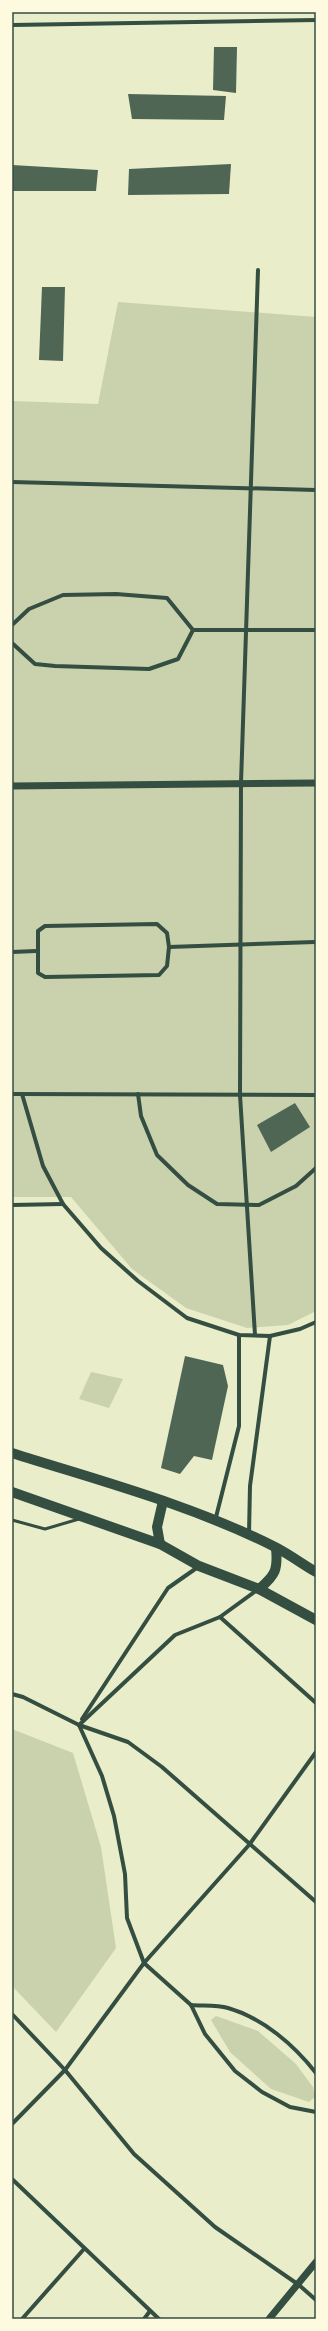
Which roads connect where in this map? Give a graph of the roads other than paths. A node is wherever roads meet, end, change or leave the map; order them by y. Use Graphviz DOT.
graph roads {
  1 [pos="316,20"];
  2 [pos="12,25"];
  3 [pos="258,270"];
  4 [pos="12,482"];
  5 [pos="250,489"];
  6 [pos="316,490"];
  7 [pos="12,625"];
  8 [pos="193,630"];
  9 [pos="246,630"];
  10 [pos="316,630"];
  11 [pos="12,643"];
  12 [pos="241,783"];
  13 [pos="316,783"];
  14 [pos="12,786"];
  15 [pos="316,942"];
  16 [pos="242,944"];
  17 [pos="169,946"];
  18 [pos="36,951"];
  19 [pos="12,952"];
  20 [pos="12,1094"];
  21 [pos="22,1094"];
  22 [pos="138,1094"];
  23 [pos="240,1094"];
  24 [pos="316,1095"];
  25 [pos="316,1168"];
  26 [pos="63,1204"];
  27 [pos="12,1205"];
  28 [pos="247,1206"];
  29 [pos="316,1322"];
  30 [pos="239,1335"];
  31 [pos="255,1336"];
  32 [pos="270,1336"];
  33 [pos="12,1453"];
  34 [pos="12,1492"];
  35 [pos="163,1501"];
  36 [pos="85,1518"];
  37 [pos="12,1520"];
  38 [pos="215,1521"];
  39 [pos="249,1534"];
  40 [pos="160,1544"];
  41 [pos="276,1548"];
  42 [pos="199,1566"];
  43 [pos="316,1572"];
  44 [pos="259,1589"];
  45 [pos="220,1617"];
  46 [pos="316,1620"];
  47 [pos="12,1694"];
  48 [pos="316,1703"];
  49 [pos="79,1724"];
  50 [pos="316,1752"];
  51 [pos="249,1845"];
  52 [pos="316,1902"];
  53 [pos="144,1963"];
  54 [pos="191,2005"];
  55 [pos="12,2014"];
  56 [pos="65,2070"];
  57 [pos="316,2074"];
  58 [pos="316,2112"];
  59 [pos="12,2124"];
  60 [pos="12,2179"];
  61 [pos="84,2249"];
  62 [pos="316,2262"];
  63 [pos="299,2285"];
  64 [pos="316,2300"];
  65 [pos="150,2312"];
  66 [pos="22,2319"];
  67 [pos="144,2319"];
  68 [pos="159,2319"];
  69 [pos="269,2319"];
  1 -- 2 [label="street"];
  3 -- 5 [label="street"];
  4 -- 5 [label="street"];
  5 -- 6 [label="street"];
  5 -- 9 [label="street"];
  7 -- 8 [label="street"];
  8 -- 9 [label="street"];
  8 -- 11 [label="street"];
  9 -- 10 [label="street"];
  9 -- 12 [label="street"];
  12 -- 13 [label="street"];
  12 -- 14 [label="street"];
  12 -- 16 [label="street"];
  15 -- 16 [label="street"];
  16 -- 17 [label="street"];
  16 -- 23 [label="street"];
  17 -- 18 [label="street"];
  17 -- 18 [label="street"];
  18 -- 19 [label="street"];
  20 -- 21 [label="street"];
  21 -- 22 [label="street"];
  21 -- 26 [label="street"];
  22 -- 23 [label="street"];
  22 -- 28 [label="street"];
  23 -- 24 [label="street"];
  23 -- 28 [label="street"];
  25 -- 28 [label="street"];
  26 -- 27 [label="street"];
  26 -- 30 [label="street"];
  28 -- 31 [label="street"];
  29 -- 32 [label="street"];
  30 -- 31 [label="street"];
  30 -- 38 [label="street"];
  31 -- 32 [label="street"];
  32 -- 39 [label="street"];
  33 -- 35 [label="main road"];
  34 -- 36 [label="main road"];
  35 -- 38 [label="main road"];
  35 -- 40 [label="main road"];
  36 -- 37 [label="lane"];
  36 -- 40 [label="main road"];
  38 -- 39 [label="main road"];
  39 -- 41 [label="main road"];
  40 -- 42 [label="main road"];
  41 -- 43 [label="main road"];
  41 -- 44 [label="main road"];
  42 -- 44 [label="main road"];
  42 -- 49 [label="street"];
  44 -- 45 [label="street"];
  44 -- 46 [label="main road"];
  45 -- 48 [label="street"];
  45 -- 49 [label="street"];
  47 -- 49 [label="street"];
  49 -- 51 [label="street"];
  49 -- 53 [label="street"];
  50 -- 51 [label="street"];
  51 -- 52 [label="street"];
  51 -- 53 [label="street"];
  53 -- 54 [label="street"];
  53 -- 56 [label="street"];
  54 -- 57 [label="street"];
  54 -- 58 [label="street"];
  55 -- 56 [label="street"];
  56 -- 59 [label="street"];
  56 -- 63 [label="street"];
  60 -- 61 [label="street"];
  61 -- 65 [label="street"];
  61 -- 66 [label="street"];
  62 -- 63 [label="street"];
  63 -- 64 [label="street"];
  63 -- 69 [label="street"];
  65 -- 67 [label="street"];
  65 -- 68 [label="street"];
}
